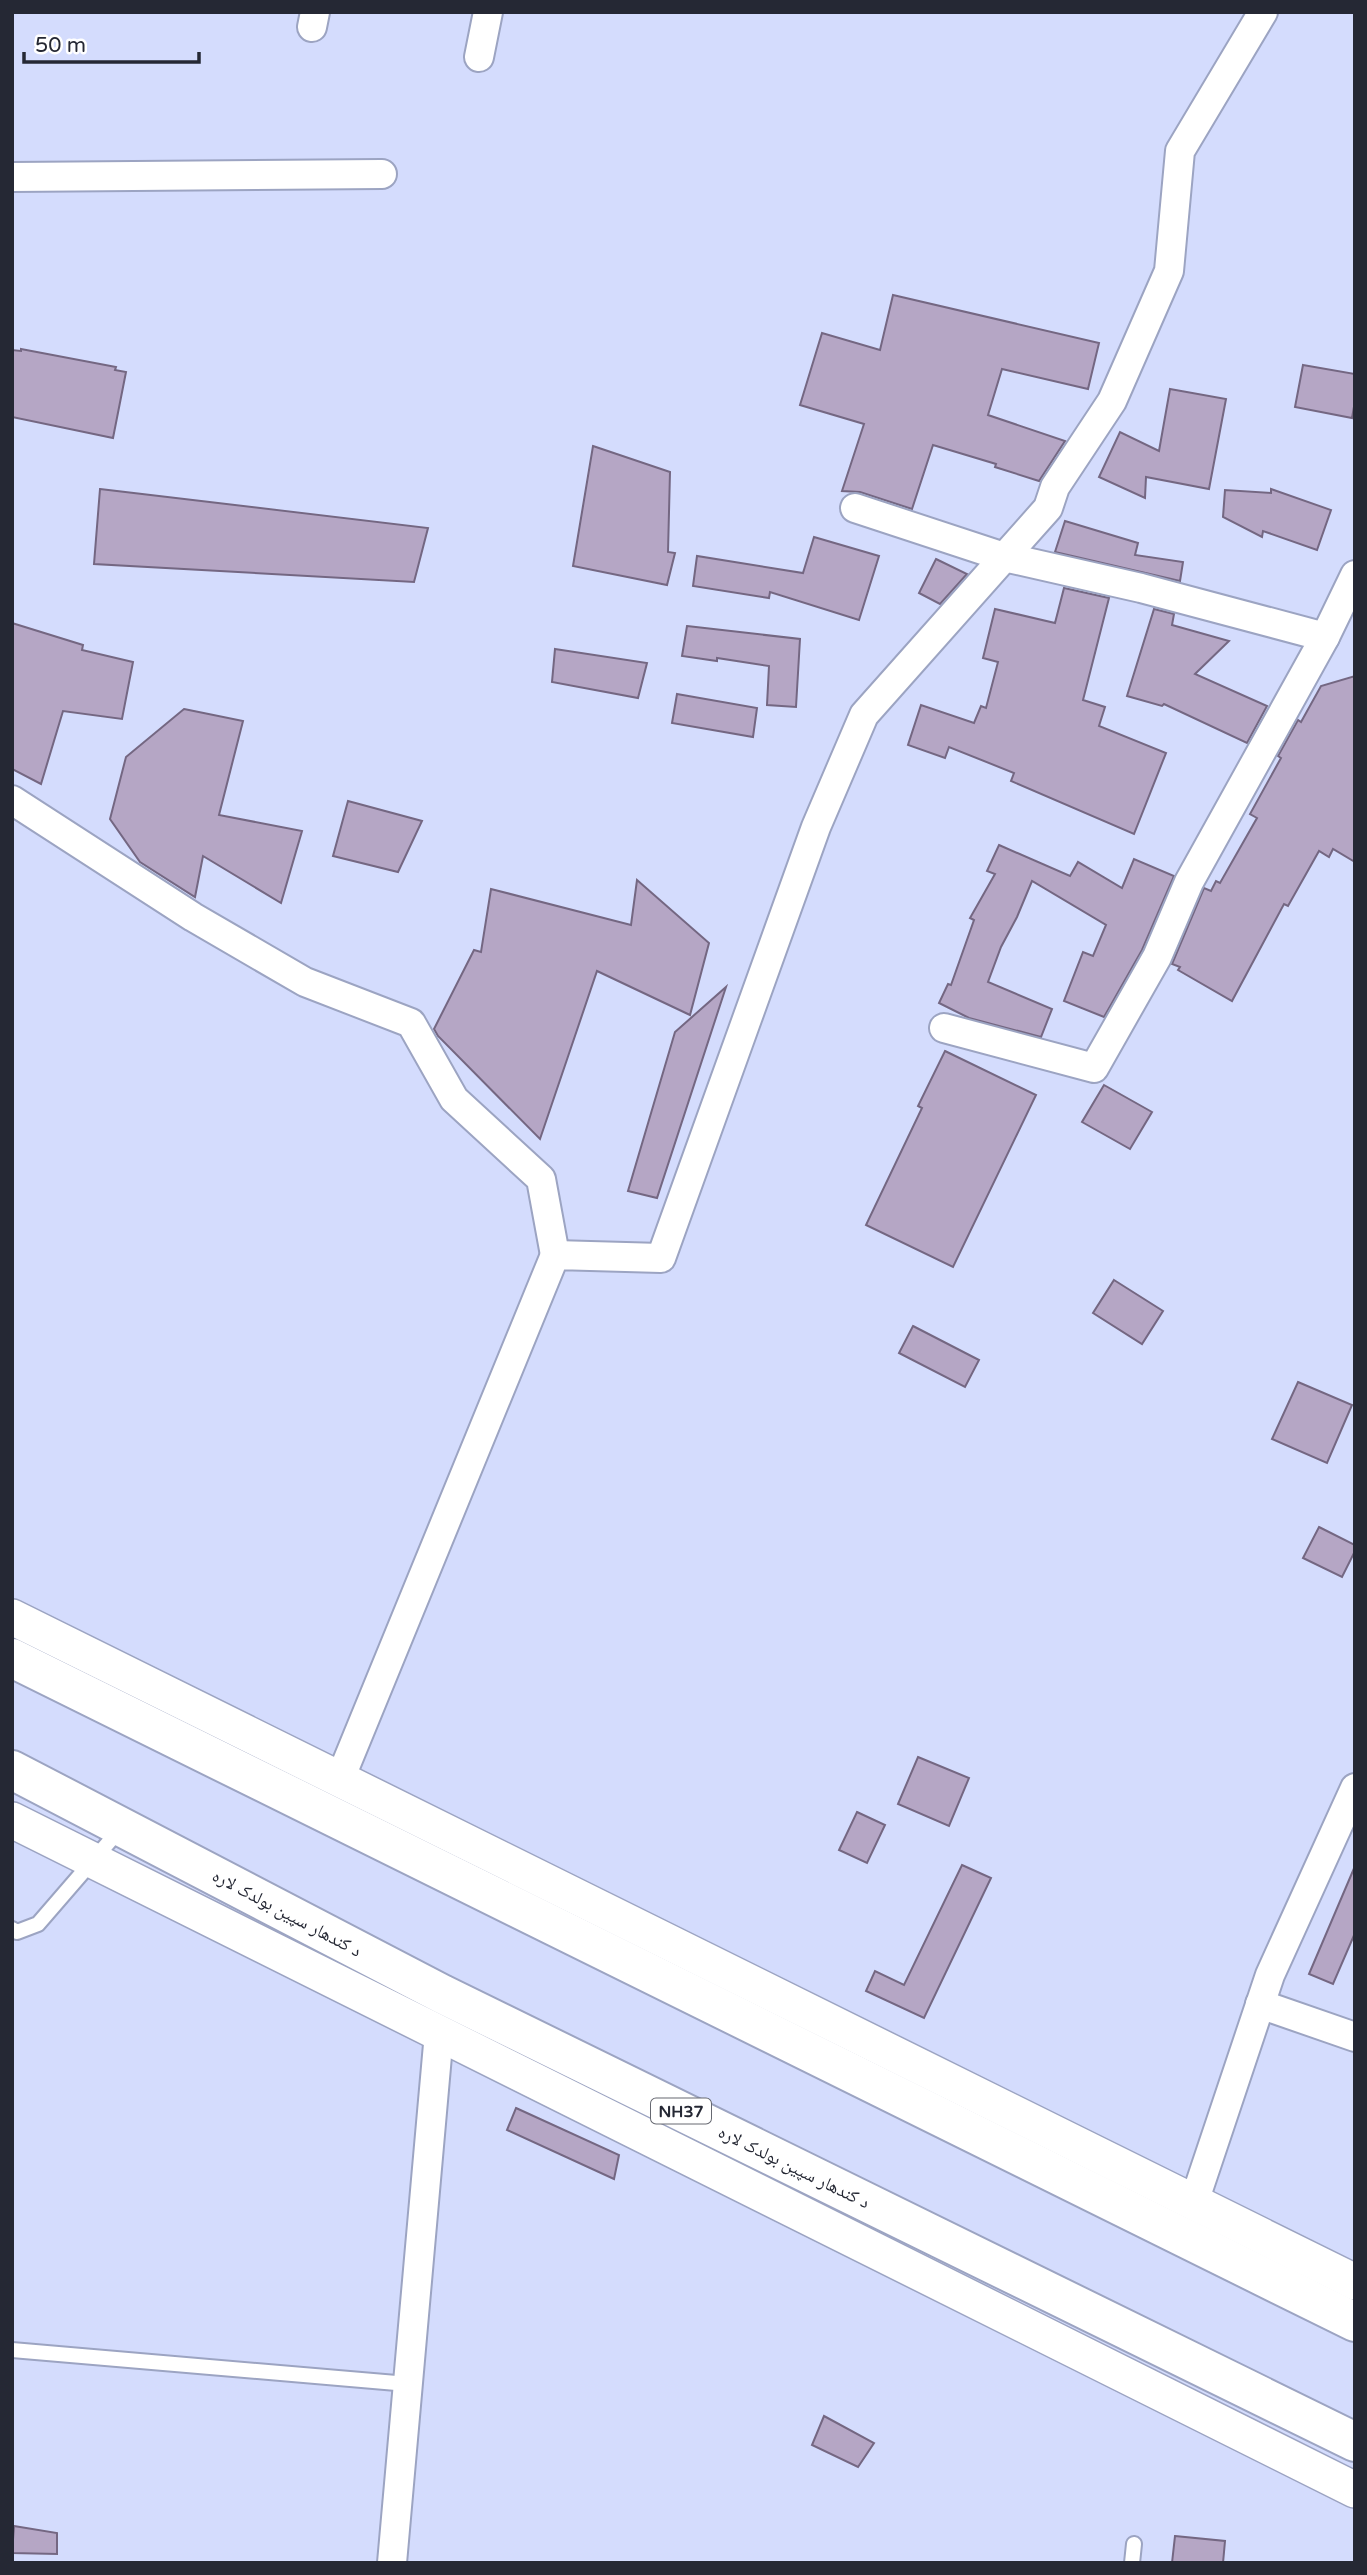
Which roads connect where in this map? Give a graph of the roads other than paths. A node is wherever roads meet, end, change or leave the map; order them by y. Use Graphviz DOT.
graph roads {
  1 [pos="488,12"];
  2 [pos="1263,12"];
  3 [pos="480,57"];
  4 [pos="382,174"];
  5 [pos="12,177"];
  6 [pos="855,508"];
  7 [pos="1004,557"];
  8 [pos="1355,575"];
  9 [pos="1325,637"];
  10 [pos="12,800"];
  11 [pos="944,1028"];
  12 [pos="555,1255"];
  13 [pos="12,1616"];
  14 [pos="12,1658"];
  15 [pos="12,1770"];
  16 [pos="341,1779"];
  17 [pos="1355,1788"];
  18 [pos="12,1820"];
  19 [pos="122,1827"];
  20 [pos="93,1860"];
  21 [pos="12,1929"];
  22 [pos="1260,2004"];
  23 [pos="439,2033"];
  24 [pos="1355,2037"];
  25 [pos="1194,2202"];
  26 [pos="1355,2282"];
  27 [pos="1355,2322"];
  28 [pos="12,2350"];
  29 [pos="408,2384"];
  30 [pos="1355,2442"];
  31 [pos="1355,2490"];
  32 [pos="1134,2544"];
  33 [pos="392,2563"];
  34 [pos="1132,2563"];
  1 -- 3 [label="street"];
  2 -- 7 [label="street"];
  4 -- 5 [label="street"];
  6 -- 7 [label="street"];
  7 -- 9 [label="street"];
  7 -- 12 [label="street"];
  8 -- 9 [label="street"];
  9 -- 11 [label="street"];
  10 -- 12 [label="street"];
  12 -- 16 [label="street"];
  13 -- 16 [label="street"];
  14 -- 27 [label="highway"];
  15 -- 19 [label="highway, د کندهار سپین بولدک لاره / NH37"];
  16 -- 25 [label="street"];
  17 -- 22 [label="street"];
  18 -- 20 [label="street"];
  19 -- 20 [label="lane"];
  19 -- 30 [label="highway, د کندهار سپین بولدک لاره / NH37"];
  20 -- 21 [label="lane"];
  20 -- 23 [label="street"];
  22 -- 24 [label="street"];
  22 -- 25 [label="street"];
  23 -- 29 [label="street"];
  23 -- 31 [label="street"];
  25 -- 26 [label="street"];
  28 -- 29 [label="lane"];
  29 -- 33 [label="street"];
  32 -- 34 [label="lane"];
}
